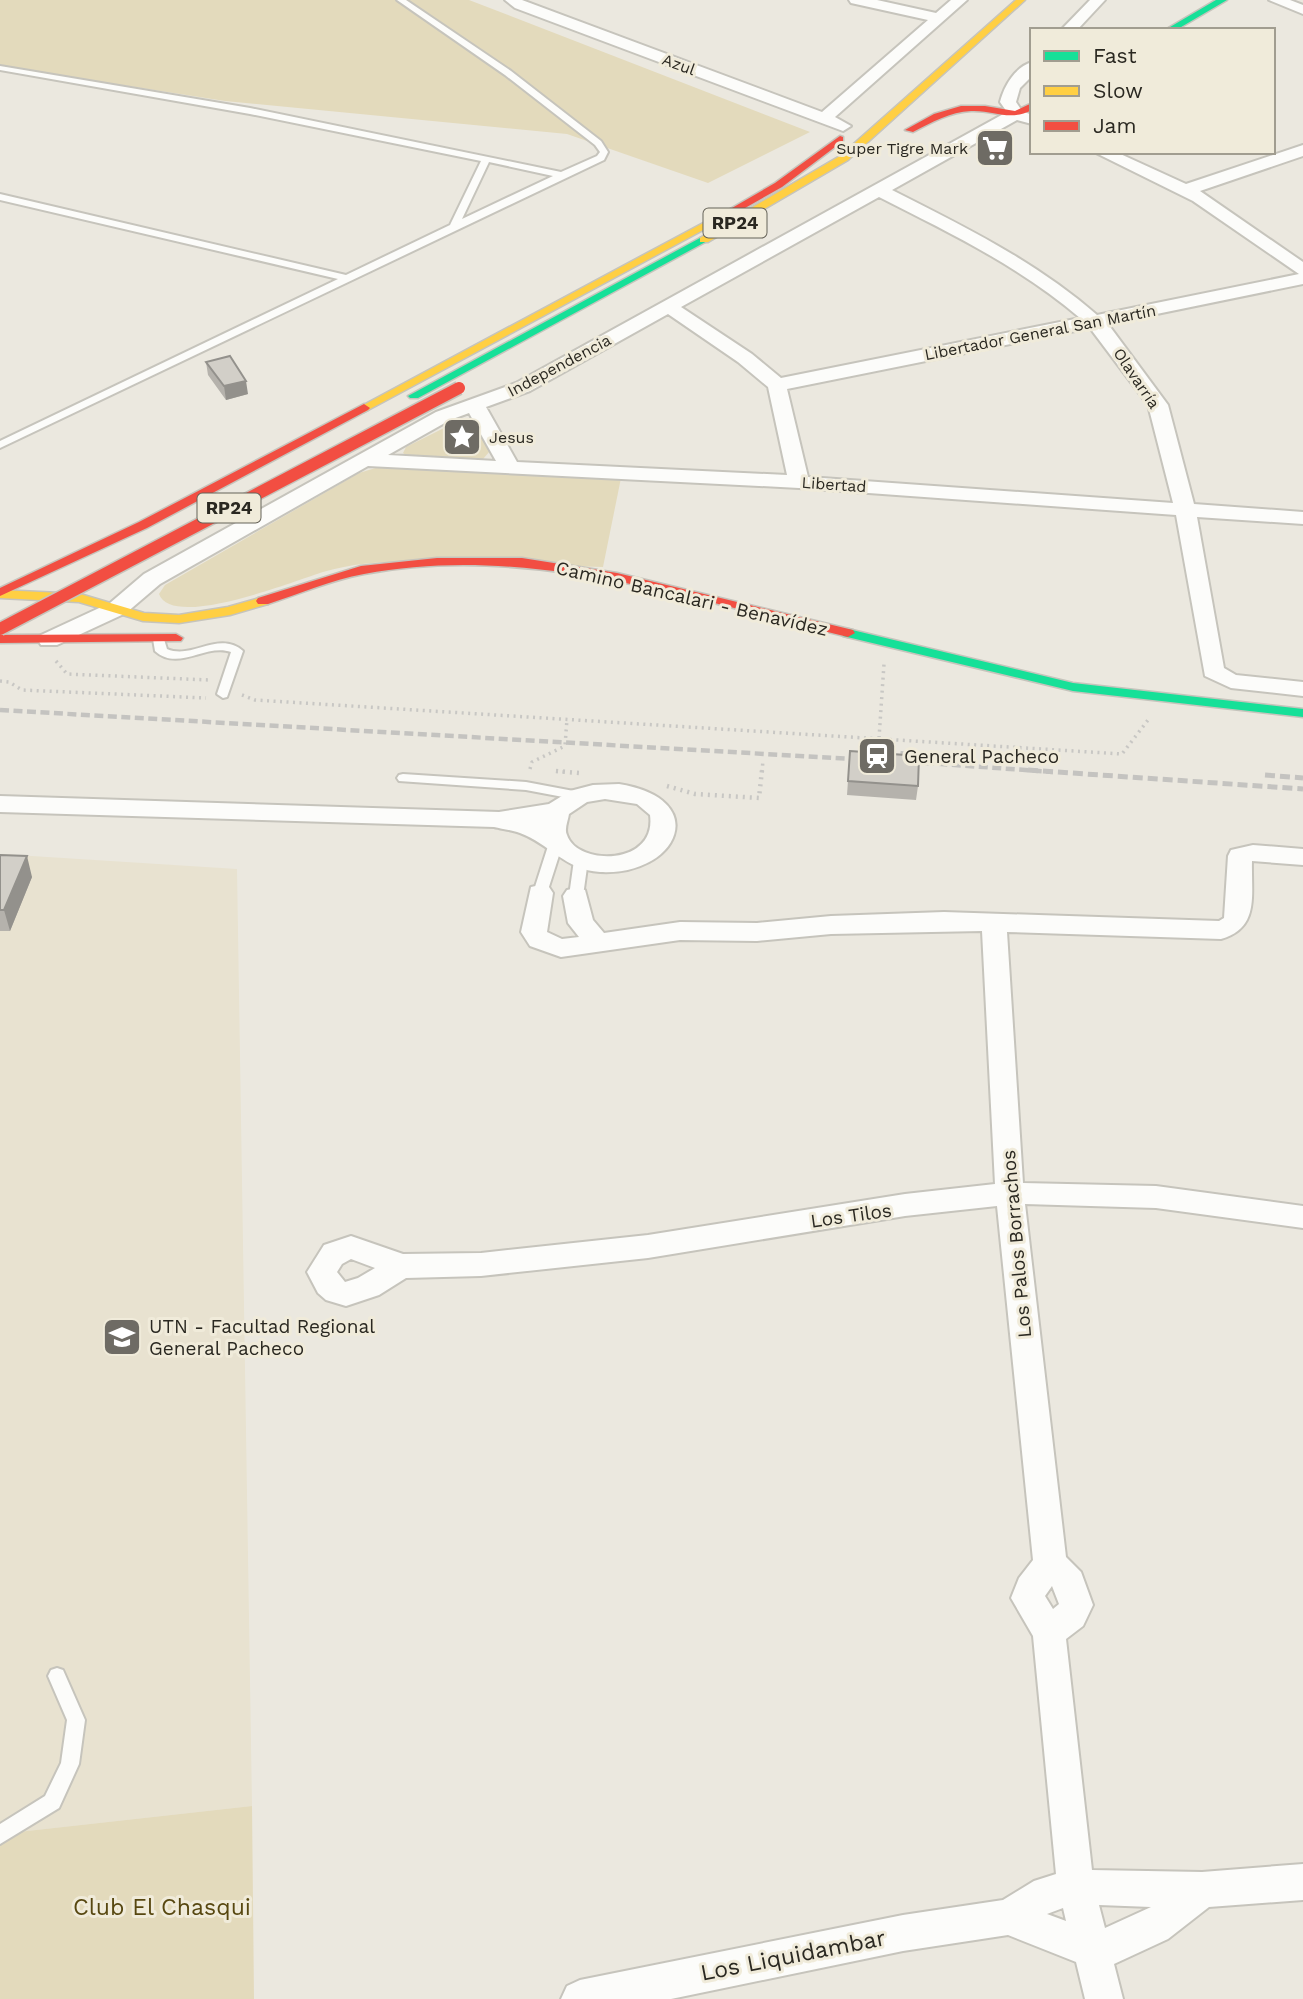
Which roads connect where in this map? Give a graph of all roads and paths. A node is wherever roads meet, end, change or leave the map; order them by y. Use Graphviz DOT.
graph roads {
  1 [pos="401,0"];
  2 [pos="856,0"];
  3 [pos="960,0"];
  4 [pos="1021,0"];
  5 [pos="1098,0"];
  6 [pos="1223,0"];
  7 [pos="1276,0"];
  8 [pos="513,1"];
  9 [pos="1303,10"];
  10 [pos="940,18"];
  11 [pos="1070,28"];
  12 [pos="1174,28"];
  13 [pos="0,68"];
  14 [pos="1030,69"];
  15 [pos="933,78"];
  16 [pos="873,79"];
  17 [pos="1012,87"];
  18 [pos="951,99"];
  19 [pos="1027,114"];
  20 [pos="825,118"];
  21 [pos="841,133"];
  22 [pos="906,134"];
  23 [pos="1303,150"];
  24 [pos="1106,154"];
  25 [pos="486,159"];
  26 [pos="562,175"];
  27 [pos="877,189"];
  28 [pos="1186,190"];
  29 [pos="0,197"];
  30 [pos="455,225"];
  31 [pos="764,225"];
  32 [pos="1303,270"];
  33 [pos="346,278"];
  34 [pos="1303,279"];
  35 [pos="668,306"];
  36 [pos="1095,320"];
  37 [pos="777,386"];
  38 [pos="474,404"];
  39 [pos="0,445"];
  40 [pos="364,460"];
  41 [pos="509,466"];
  42 [pos="799,482"];
  43 [pos="1185,509"];
  44 [pos="1303,517"];
  45 [pos="0,593"];
  46 [pos="118,608"];
  47 [pos="0,610"];
  48 [pos="268,617"];
  49 [pos="758,628"];
  50 [pos="0,629"];
  51 [pos="231,630"];
  52 [pos="0,639"];
  53 [pos="159,639"];
  54 [pos="44,640"];
  55 [pos="885,660"];
  56 [pos="228,680"];
  57 [pos="0,681"];
  58 [pos="1303,689"];
  59 [pos="219,696"];
  60 [pos="242,700"];
  61 [pos="255,700"];
  62 [pos="1303,713"];
  63 [pos="1151,716"];
  64 [pos="567,719"];
  65 [pos="878,738"];
  66 [pos="530,769"];
  67 [pos="403,778"];
  68 [pos="579,796"];
  69 [pos="0,804"];
  70 [pos="558,811"];
  71 [pos="494,819"];
  72 [pos="556,843"];
  73 [pos="1303,857"];
  74 [pos="581,860"];
  75 [pos="540,893"];
  76 [pos="576,896"];
  77 [pos="994,923"];
  78 [pos="597,942"];
  79 [pos="1010,1194"];
  80 [pos="1303,1217"];
  81 [pos="399,1267"];
  82 [pos="1049,1633"];
  83 [pos="57,1676"];
  84 [pos="0,1835"];
  85 [pos="1303,1882"];
  86 [pos="1076,1887"];
  87 [pos="1202,1890"];
  88 [pos="1008,1917"];
  89 [pos="1090,1949"];
  90 [pos="580,1999"];
  91 [pos="1104,1999"];
  1 -- 26 [label="lane"];
  2 -- 10 [label="street"];
  3 -- 10 [label="street"];
  4 -- 15 [label="main road, RP24"];
  5 -- 11 [label="street"];
  6 -- 12 [label="main road"];
  7 -- 9 [label="street"];
  8 -- 20 [label="street, Azul"];
  10 -- 16 [label="street"];
  13 -- 25 [label="lane"];
  14 -- 17 [label="street"];
  15 -- 21 [label="main road"];
  15 -- 47 [label="main road, RP24"];
  16 -- 20 [label="street"];
  16 -- 21 [label="street"];
  17 -- 18 [label="main road"];
  17 -- 19 [label="street"];
  18 -- 19 [label="main road"];
  18 -- 22 [label="main road"];
  19 -- 27 [label="street, Independencia"];
  20 -- 21 [label="street, Azul"];
  21 -- 45 [label="main road"];
  23 -- 28 [label="street"];
  24 -- 28 [label="street"];
  25 -- 26 [label="lane"];
  25 -- 30 [label="lane"];
  26 -- 30 [label="lane"];
  27 -- 35 [label="street, Independencia"];
  27 -- 36 [label="street, Olavarría"];
  28 -- 32 [label="street"];
  29 -- 33 [label="lane"];
  30 -- 33 [label="lane"];
  31 -- 50 [label="main road, RP24, bridge"];
  33 -- 39 [label="lane"];
  34 -- 36 [label="street, Libertador General San Martín"];
  35 -- 37 [label="street"];
  35 -- 38 [label="street, Independencia"];
  36 -- 37 [label="street, Libertador General San Martín"];
  36 -- 43 [label="street, Olavarría"];
  37 -- 42 [label="street"];
  38 -- 40 [label="street, Independencia"];
  38 -- 41 [label="street"];
  40 -- 41 [label="street, Libertad"];
  40 -- 46 [label="street, Independencia"];
  41 -- 42 [label="street, Libertad"];
  42 -- 43 [label="street, Libertad"];
  43 -- 44 [label="street, Libertad"];
  43 -- 58 [label="street, Olavarría"];
  45 -- 46 [label="main road, Camino Bancalari - Benavídez"];
  46 -- 54 [label="street, Independencia"];
  46 -- 62 [label="main road, Camino Bancalari - Benavídez"];
  48 -- 49 [label="main road, Camino Bancalari - Benavídez"];
  51 -- 53 [label="main road"];
  52 -- 54 [label="main road"];
  53 -- 54 [label="main road"];
  53 -- 56 [label="lane"];
  54 -- 56 [label="path"];
  55 -- 65 [label="path"];
  56 -- 59 [label="lane"];
  57 -- 59 [label="path"];
  59 -- 61 [label="path"];
  60 -- 61 [label="path"];
  61 -- 64 [label="path"];
  63 -- 65 [label="path"];
  64 -- 65 [label="path"];
  64 -- 66 [label="path"];
  67 -- 68 [label="lane"];
  68 -- 70 [label="street"];
  68 -- 74 [label="street"];
  69 -- 71 [label="street"];
  70 -- 71 [label="street"];
  70 -- 72 [label="street"];
  71 -- 72 [label="street"];
  72 -- 74 [label="street"];
  72 -- 75 [label="lane"];
  73 -- 77 [label="street"];
  74 -- 76 [label="lane"];
  75 -- 78 [label="street"];
  76 -- 78 [label="street"];
  77 -- 78 [label="street"];
  77 -- 79 [label="street, Los Palos Borrachos"];
  79 -- 80 [label="street, Los Tilos"];
  79 -- 81 [label="street, Los Tilos"];
  79 -- 82 [label="street, Los Palos Borrachos"];
  82 -- 86 [label="street, Los Palos Borrachos"];
  83 -- 84 [label="lane"];
  85 -- 87 [label="street, Los Liquidambar"];
  86 -- 87 [label="street, Los Liquidambar"];
  86 -- 88 [label="street, Los Liquidambar"];
  86 -- 89 [label="street, Los Palos Borrachos"];
  87 -- 89 [label="street"];
  88 -- 89 [label="street, Los Liquidambar"];
  88 -- 90 [label="street, Los Liquidambar"];
  89 -- 91 [label="street, Los Palos Borrachos"];
}
